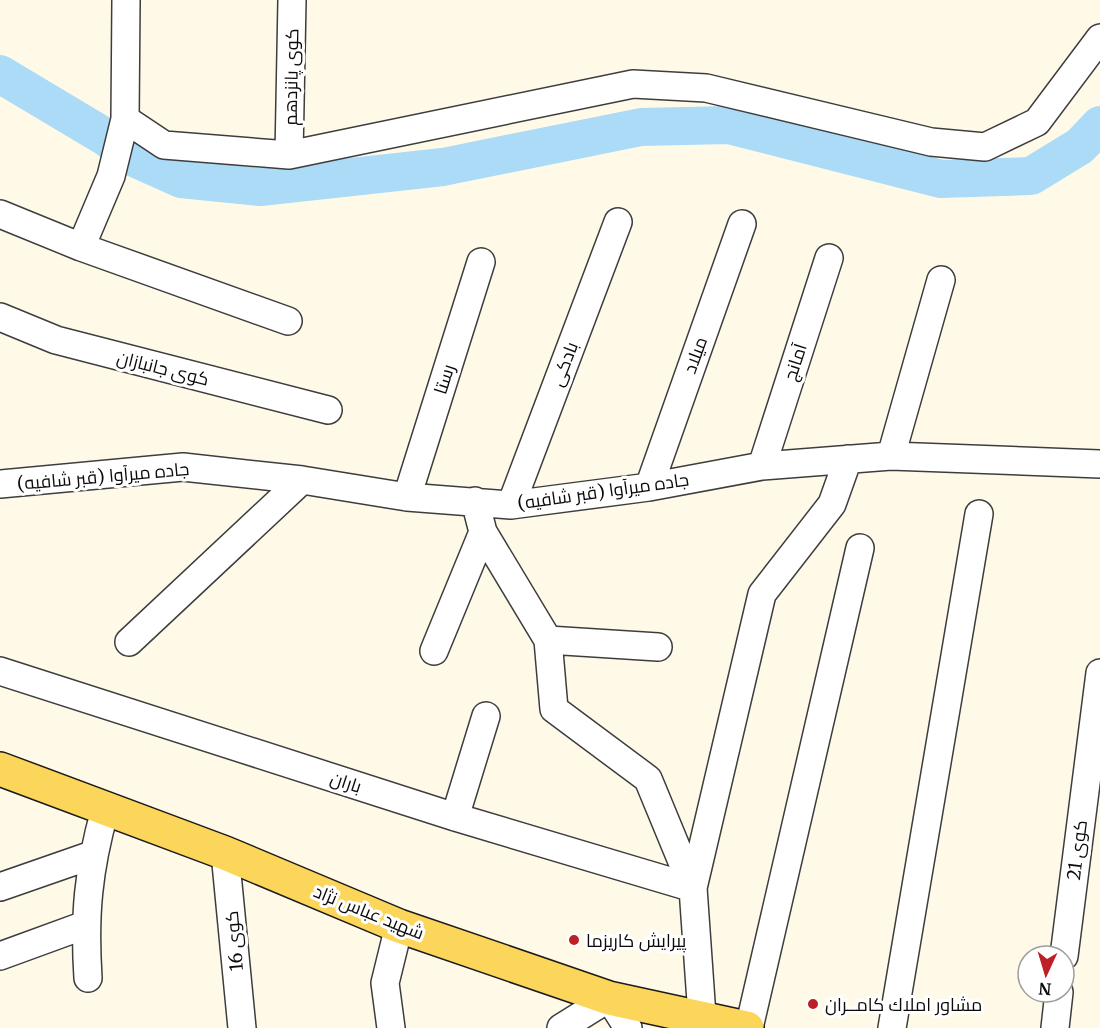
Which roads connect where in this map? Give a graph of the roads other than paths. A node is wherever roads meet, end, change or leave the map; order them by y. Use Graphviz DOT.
graph roads {
  1 [pos="126,0"];
  2 [pos="292,0"];
  3 [pos="1100,38"];
  4 [pos="125,119"];
  5 [pos="289,154"];
  6 [pos="0,214"];
  7 [pos="618,222"];
  8 [pos="742,224"];
  9 [pos="81,247"];
  10 [pos="829,258"];
  11 [pos="481,262"];
  12 [pos="941,280"];
  13 [pos="0,317"];
  14 [pos="288,321"];
  15 [pos="328,410"];
  16 [pos="891,456"];
  17 [pos="848,459"];
  18 [pos="762,466"];
  19 [pos="1098,471"];
  20 [pos="302,480"];
  21 [pos="0,484"];
  22 [pos="649,486"];
  23 [pos="407,497"];
  24 [pos="475,501"];
  25 [pos="511,505"];
  26 [pos="979,514"];
  27 [pos="483,532"];
  28 [pos="860,548"];
  29 [pos="548,640"];
  30 [pos="129,642"];
  31 [pos="658,647"];
  32 [pos="434,651"];
  33 [pos="0,671"];
  34 [pos="1100,673"];
  35 [pos="486,716"];
  36 [pos="0,769"];
  37 [pos="105,810"];
  38 [pos="455,817"];
  39 [pos="225,853"];
  40 [pos="92,855"];
  41 [pos="0,887"];
  42 [pos="693,888"];
  43 [pos="85,925"];
  44 [pos="399,926"];
  45 [pos="1066,944"];
  46 [pos="0,956"];
  47 [pos="88,978"];
  48 [pos="609,998"];
  49 [pos="1058,1004"];
  50 [pos="702,1016"];
  51 [pos="242,1028"];
  52 [pos="391,1028"];
  53 [pos="561,1028"];
  54 [pos="628,1028"];
  55 [pos="748,1028"];
  56 [pos="892,1028"];
  57 [pos="1055,1028"];
  1 -- 4 [label="street"];
  2 -- 5 [label="street, کوی پانزدهم"];
  3 -- 5 [label="street"];
  4 -- 5 [label="street"];
  4 -- 9 [label="street"];
  6 -- 9 [label="street"];
  7 -- 25 [label="street, بادکی"];
  8 -- 22 [label="street, میلاد"];
  9 -- 14 [label="street"];
  10 -- 18 [label="street, آمانج"];
  11 -- 23 [label="street, رستا"];
  12 -- 16 [label="street"];
  13 -- 15 [label="street, کوی جانبازان"];
  16 -- 17 [label="street, جاده میرآوا (قبر شافیه)"];
  16 -- 19 [label="street, جاده میرآوا (قبر شافیه)"];
  17 -- 18 [label="street, جاده میرآوا (قبر شافیه)"];
  17 -- 42 [label="street"];
  18 -- 22 [label="street, جاده میرآوا (قبر شافیه)"];
  20 -- 21 [label="street, جاده میرآوا (قبر شافیه)"];
  20 -- 23 [label="street, جاده میرآوا (قبر شافیه)"];
  20 -- 30 [label="street"];
  22 -- 25 [label="street, جاده میرآوا (قبر شافیه)"];
  23 -- 24 [label="street, جاده میرآوا (قبر شافیه)"];
  24 -- 25 [label="street, جاده میرآوا (قبر شافیه)"];
  24 -- 27 [label="street"];
  26 -- 56 [label="street"];
  27 -- 29 [label="street"];
  27 -- 32 [label="street"];
  28 -- 55 [label="street"];
  29 -- 31 [label="street"];
  29 -- 42 [label="street"];
  33 -- 38 [label="street, باران"];
  34 -- 45 [label="street, کوی 21"];
  35 -- 38 [label="street"];
  36 -- 37 [label="main road, شهید عباس نژاد"];
  37 -- 39 [label="main road, شهید عباس نژاد"];
  37 -- 40 [label="street"];
  38 -- 42 [label="street, باران"];
  39 -- 44 [label="main road, شهید عباس نژاد"];
  39 -- 51 [label="street, کوی 16"];
  40 -- 41 [label="street"];
  40 -- 43 [label="street"];
  42 -- 50 [label="street"];
  43 -- 46 [label="street"];
  43 -- 47 [label="street"];
  44 -- 48 [label="main road, شهید عباس نژاد"];
  44 -- 52 [label="street"];
  48 -- 50 [label="main road, شهید عباس نژاد"];
  48 -- 53 [label="street"];
  48 -- 54 [label="street"];
  49 -- 57 [label="street"];
  50 -- 55 [label="main road, شهید عباس نژاد"];
}
